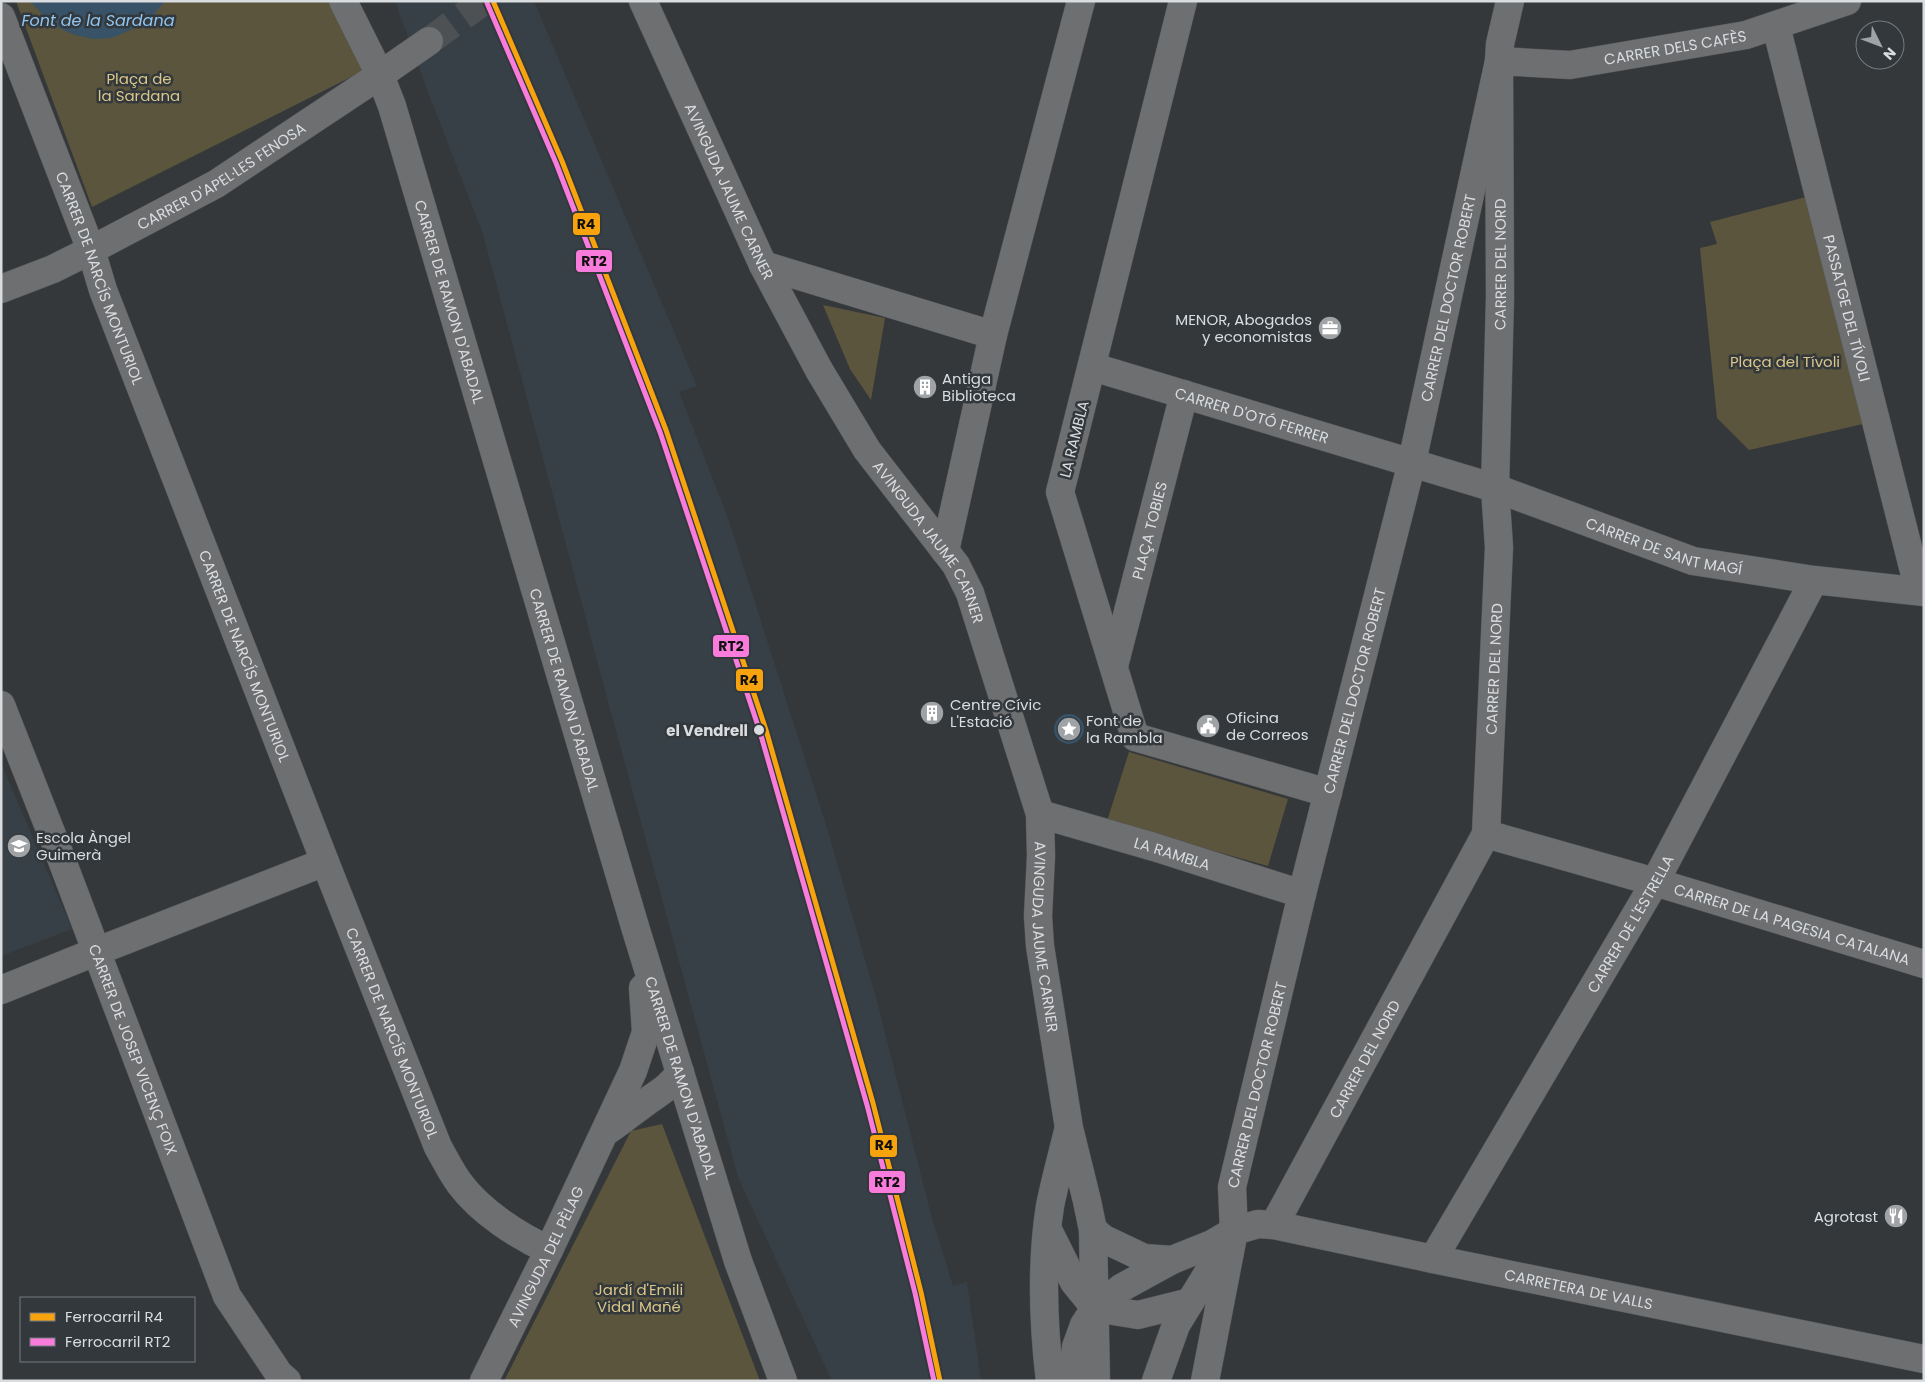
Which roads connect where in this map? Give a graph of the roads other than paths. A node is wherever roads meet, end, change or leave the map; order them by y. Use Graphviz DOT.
graph roads {
  1 [pos="343,1"];
  2 [pos="643,1"];
  3 [pos="1082,1"];
  4 [pos="1183,1"];
  5 [pos="1510,1"];
  6 [pos="1847,1"];
  7 [pos="1,17"];
  8 [pos="1776,26"];
  9 [pos="429,40"];
  10 [pos="1499,61"];
  11 [pos="380,75"];
  12 [pos="91,250"];
  13 [pos="763,265"];
  14 [pos="1,289"];
  15 [pos="993,336"];
  16 [pos="1093,367"];
  17 [pos="1184,394"];
  18 [pos="1412,462"];
  19 [pos="1495,488"];
  20 [pos="945,551"];
  21 [pos="1814,580"];
  22 [pos="1921,591"];
  23 [pos="1114,666"];
  24 [pos="1,705"];
  25 [pos="1328,793"];
  26 [pos="1040,814"];
  27 [pos="1486,834"];
  28 [pos="325,862"];
  29 [pos="1655,882"];
  30 [pos="1302,894"];
  31 [pos="636,930"];
  32 [pos="95,952"];
  33 [pos="1924,964"];
  34 [pos="1,990"];
  35 [pos="680,1072"];
  36 [pos="1069,1128"];
  37 [pos="605,1132"];
  38 [pos="1274,1225"];
  39 [pos="1048,1230"];
  40 [pos="1093,1230"];
  41 [pos="1234,1231"];
  42 [pos="549,1250"];
  43 [pos="1433,1259"];
  44 [pos="1172,1260"];
  45 [pos="1190,1302"];
  46 [pos="1095,1308"];
  47 [pos="1924,1359"];
  48 [pos="287,1381"];
  49 [pos="484,1381"];
  50 [pos="783,1381"];
  51 [pos="1050,1381"];
  52 [pos="1072,1381"];
  53 [pos="1096,1381"];
  54 [pos="1156,1381"];
  55 [pos="1206,1381"];
  1 -- 11 [label="street, CARRER DE RAMON D'ABADAL"];
  2 -- 13 [label="street, AVINGUDA JAUME CARNER"];
  3 -- 15 [label="street"];
  4 -- 16 [label="street, LA RAMBLA"];
  5 -- 10 [label="street, CARRER DEL DOCTOR ROBERT"];
  6 -- 8 [label="street, CARRER DELS CAFÈS"];
  7 -- 12 [label="street, CARRER DE NARCÍS MONTURIOL"];
  8 -- 10 [label="street, CARRER DELS CAFÈS"];
  8 -- 22 [label="street, PASSATGE DEL TÍVOLI"];
  9 -- 11 [label="street, CARRER D'APEL·LES FENOSA"];
  10 -- 18 [label="street, CARRER DEL DOCTOR ROBERT"];
  10 -- 19 [label="street, CARRER DEL NORD"];
  11 -- 12 [label="street, CARRER D'APEL·LES FENOSA"];
  11 -- 31 [label="street, CARRER DE RAMON D'ABADAL"];
  12 -- 14 [label="street, CARRER D'APEL·LES FENOSA"];
  12 -- 28 [label="street, CARRER DE NARCÍS MONTURIOL"];
  13 -- 15 [label="street"];
  13 -- 20 [label="street, AVINGUDA JAUME CARNER"];
  15 -- 20 [label="street"];
  16 -- 17 [label="street, CARRER D'OTÓ FERRER"];
  16 -- 23 [label="street, LA RAMBLA"];
  17 -- 18 [label="street, CARRER D'OTÓ FERRER"];
  17 -- 23 [label="street, PLAÇA TOBIES"];
  18 -- 19 [label="street, CARRER DE SANT MAGÍ"];
  18 -- 25 [label="street, CARRER DEL DOCTOR ROBERT"];
  19 -- 21 [label="street, CARRER DE SANT MAGÍ"];
  19 -- 27 [label="street, CARRER DEL NORD"];
  20 -- 26 [label="street, AVINGUDA JAUME CARNER"];
  21 -- 22 [label="street, CARRER DE SANT MAGÍ"];
  21 -- 29 [label="street, CARRER DE L'ESTRELLA"];
  23 -- 25 [label="street, LA RAMBLA"];
  24 -- 32 [label="street, CARRER DE JOSEP VICENÇ FOIX"];
  25 -- 30 [label="street, CARRER DEL DOCTOR ROBERT"];
  26 -- 30 [label="street, LA RAMBLA"];
  26 -- 36 [label="street, AVINGUDA JAUME CARNER"];
  27 -- 29 [label="street, CARRER DE LA PAGESIA CATALANA"];
  27 -- 38 [label="street, CARRER DEL NORD"];
  28 -- 32 [label="street"];
  28 -- 42 [label="street, CARRER DE NARCÍS MONTURIOL"];
  29 -- 33 [label="street, CARRER DE LA PAGESIA CATALANA"];
  29 -- 43 [label="street, CARRER DE L'ESTRELLA"];
  30 -- 41 [label="street, CARRER DEL DOCTOR ROBERT"];
  31 -- 35 [label="street, CARRER DE RAMON D'ABADAL"];
  31 -- 37 [label="street, AVINGUDA DEL PÈLAG"];
  32 -- 34 [label="street"];
  32 -- 48 [label="street, CARRER DE JOSEP VICENÇ FOIX"];
  35 -- 37 [label="street"];
  35 -- 50 [label="street, CARRER DE RAMON D'ABADAL"];
  36 -- 39 [label="street"];
  36 -- 40 [label="street, AVINGUDA JAUME CARNER"];
  37 -- 42 [label="street, AVINGUDA DEL PÈLAG"];
  38 -- 41 [label="street, CARRETERA DE VALLS"];
  38 -- 43 [label="street, CARRETERA DE VALLS"];
  39 -- 46 [label="street"];
  39 -- 51 [label="street"];
  40 -- 44 [label="street"];
  40 -- 46 [label="street, AVINGUDA JAUME CARNER"];
  41 -- 44 [label="street, CARRETERA DE VALLS"];
  41 -- 45 [label="street"];
  41 -- 55 [label="street, CARRER DEL DOCTOR ROBERT"];
  42 -- 49 [label="street, AVINGUDA DEL PÈLAG"];
  43 -- 47 [label="street, CARRETERA DE VALLS"];
  44 -- 46 [label="street, CARRETERA DE VALLS"];
  45 -- 46 [label="street"];
  45 -- 54 [label="street"];
  46 -- 52 [label="street"];
  46 -- 53 [label="street, AVINGUDA JAUME CARNER"];
}
